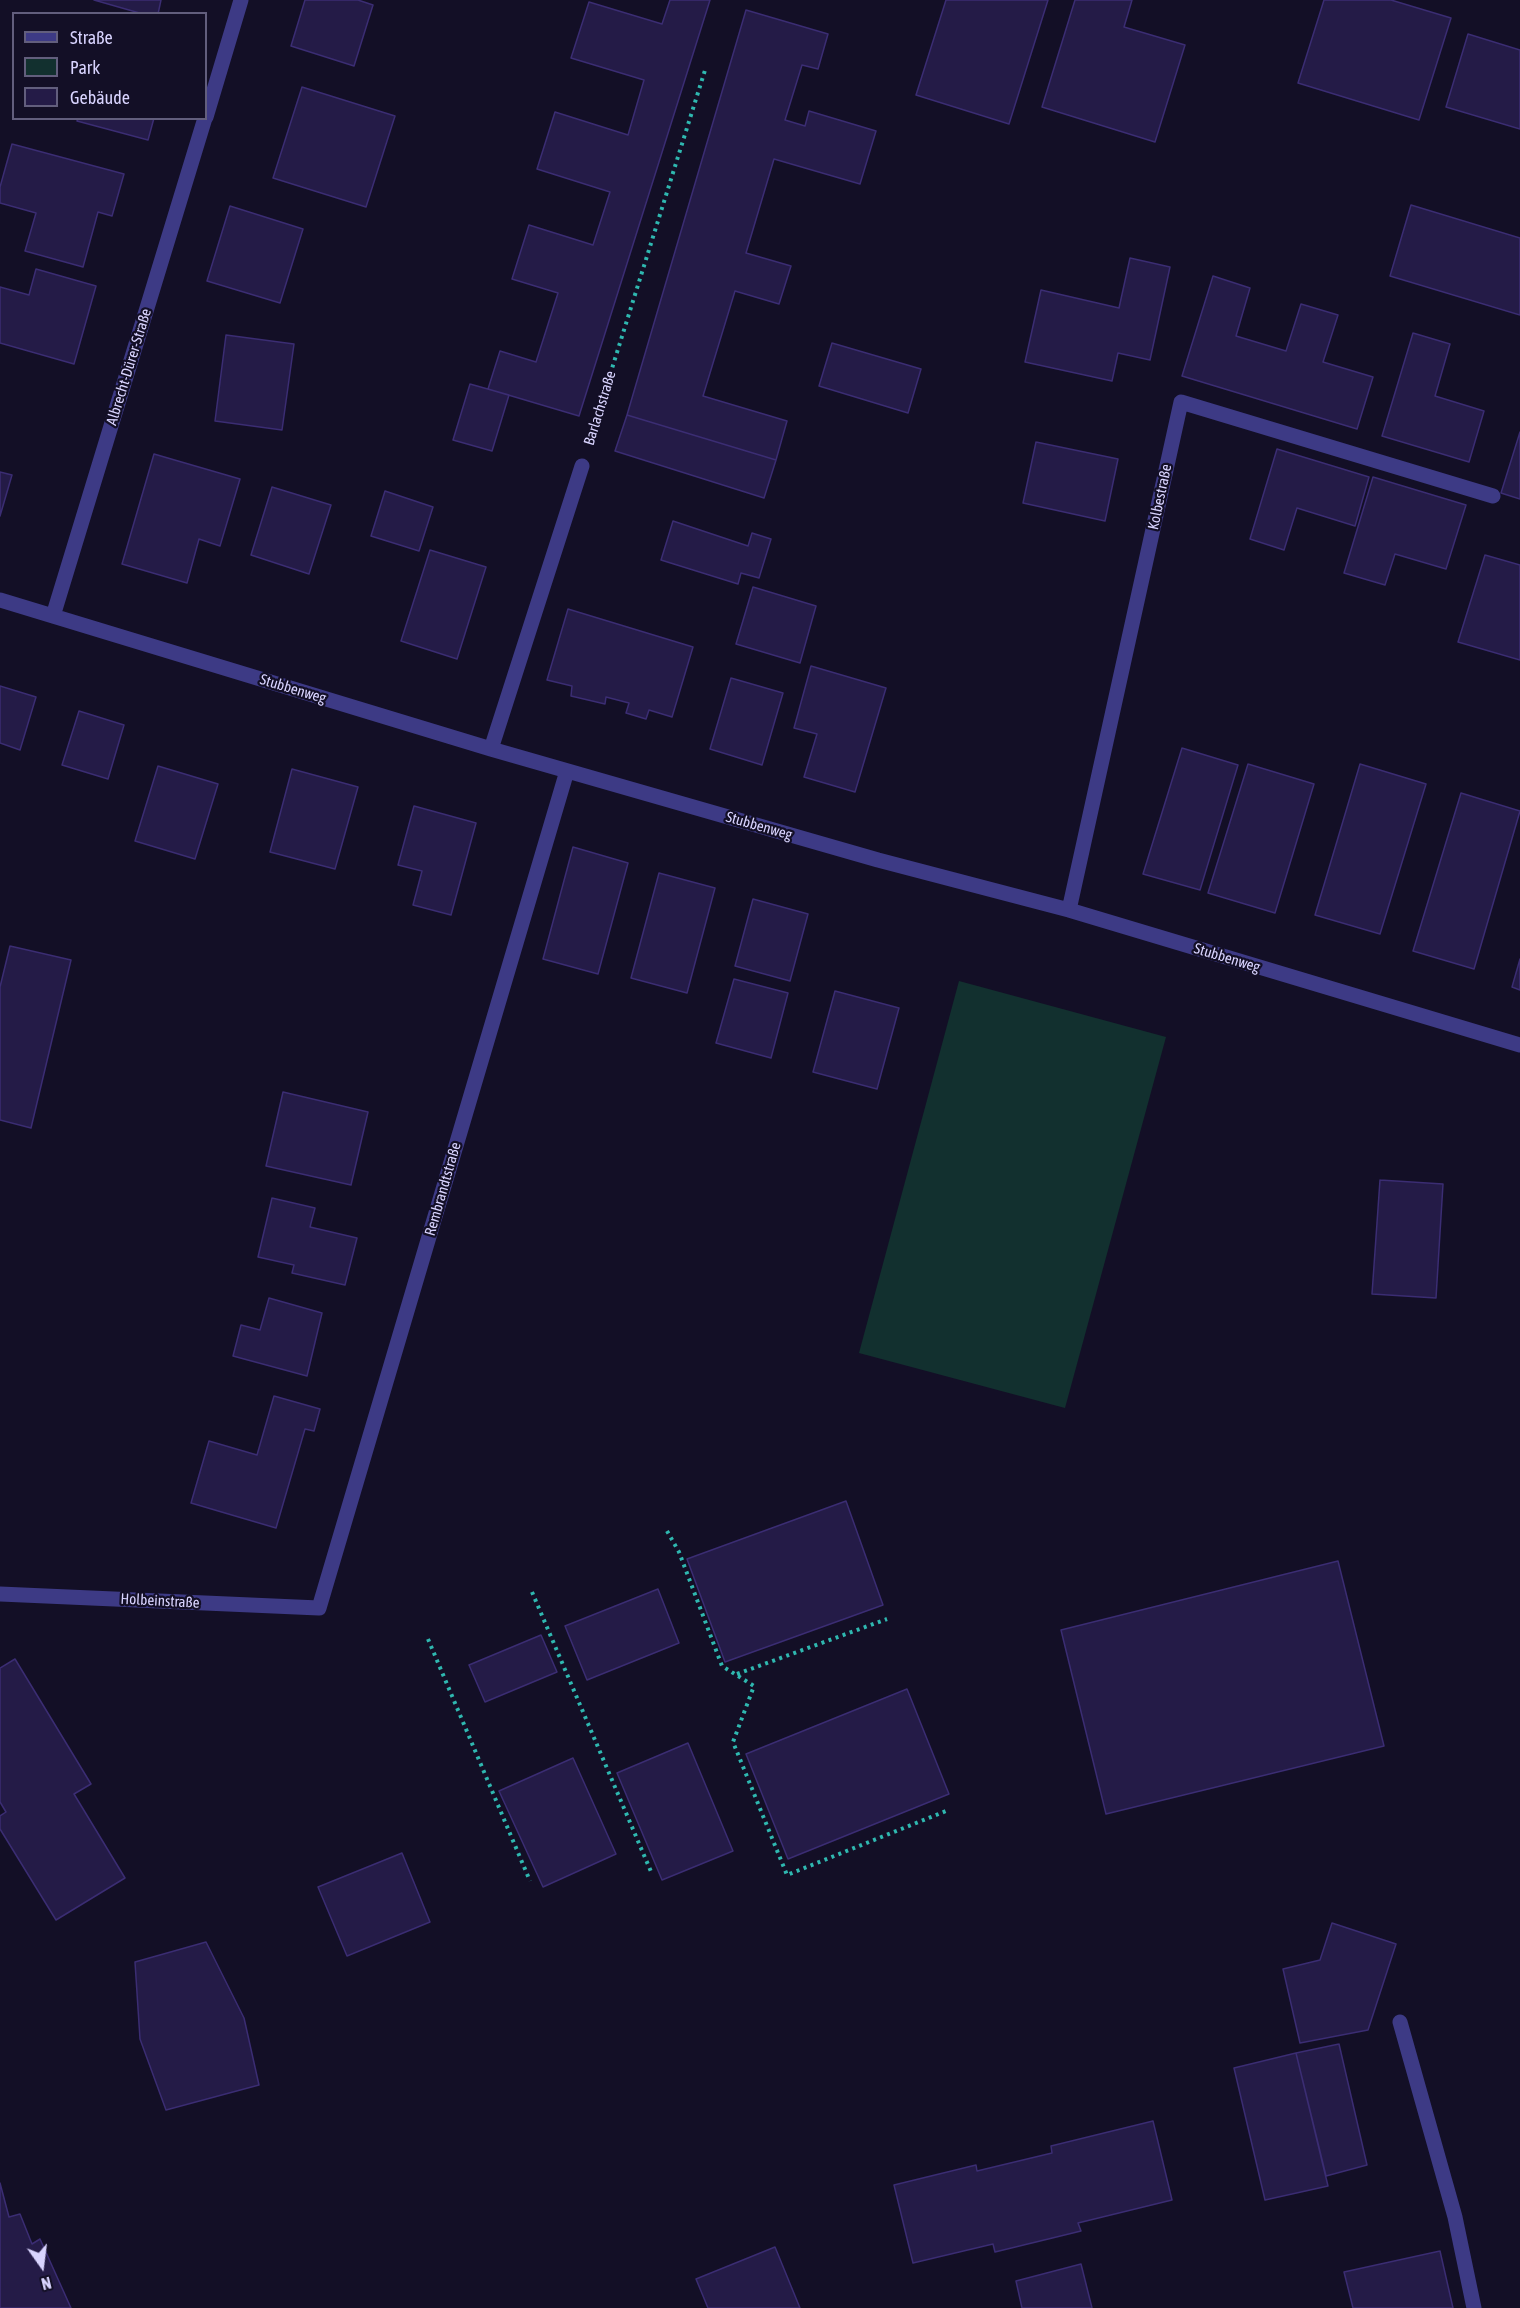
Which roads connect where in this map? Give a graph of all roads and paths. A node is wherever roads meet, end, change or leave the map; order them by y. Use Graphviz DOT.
graph roads {
  1 [pos="242,0"];
  2 [pos="706,67"];
  3 [pos="207,112"];
  4 [pos="204,120"];
  5 [pos="582,466"];
  6 [pos="1493,496"];
  7 [pos="0,600"];
  8 [pos="53,616"];
  9 [pos="491,749"];
  10 [pos="567,771"];
  11 [pos="1069,910"];
  12 [pos="1520,1045"];
  13 [pos="667,1531"];
  14 [pos="532,1592"];
  15 [pos="0,1594"];
  16 [pos="319,1608"];
  17 [pos="887,1619"];
  18 [pos="428,1639"];
  19 [pos="736,1675"];
  20 [pos="946,1811"];
  21 [pos="652,1874"];
  22 [pos="530,1881"];
  23 [pos="1400,2022"];
  24 [pos="1474,2308"];
  1 -- 3 [label="street, Albrecht-Dürer-Straße"];
  2 -- 5 [label="path, Barlachstraße"];
  4 -- 8 [label="street, Albrecht-Dürer-Straße"];
  5 -- 9 [label="street, Barlachstraße"];
  6 -- 11 [label="street, Kolbestraße"];
  7 -- 8 [label="street, Stubbenweg"];
  8 -- 9 [label="street, Stubbenweg"];
  9 -- 10 [label="street, Stubbenweg"];
  10 -- 11 [label="street, Stubbenweg"];
  10 -- 16 [label="street, Rembrandtstraße"];
  11 -- 12 [label="street, Stubbenweg"];
  13 -- 19 [label="path"];
  14 -- 21 [label="path"];
  15 -- 16 [label="street, Holbeinstraße"];
  17 -- 19 [label="path"];
  18 -- 22 [label="path"];
  19 -- 20 [label="path"];
  23 -- 24 [label="street"];
}
